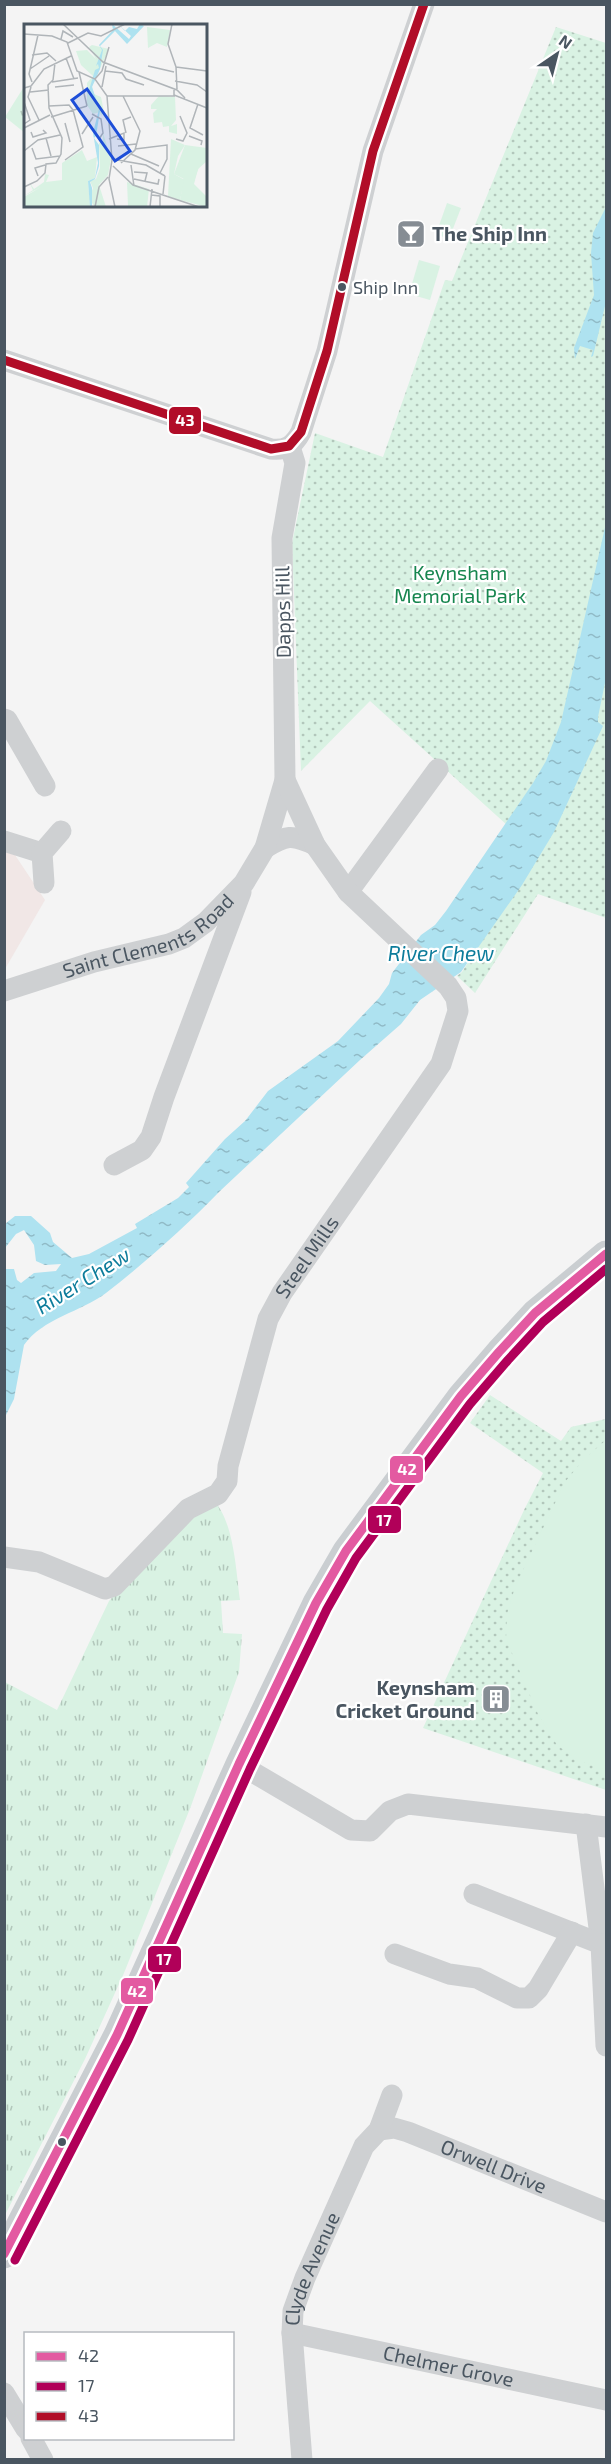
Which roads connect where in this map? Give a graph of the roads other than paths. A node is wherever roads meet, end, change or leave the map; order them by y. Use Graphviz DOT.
graph roads {
  1 [pos="424,4"];
  2 [pos="4,360"];
  3 [pos="290,447"];
  4 [pos="4,718"];
  5 [pos="438,769"];
  6 [pos="285,780"];
  7 [pos="45,786"];
  8 [pos="61,831"];
  9 [pos="4,841"];
  10 [pos="315,844"];
  11 [pos="265,848"];
  12 [pos="42,853"];
  13 [pos="44,883"];
  14 [pos="244,884"];
  15 [pos="348,892"];
  16 [pos="4,991"];
  17 [pos="114,1165"];
  18 [pos="606,1254"];
  19 [pos="4,1557"];
  20 [pos="239,1764"];
  21 [pos="596,1826"];
  22 [pos="474,1894"];
  23 [pos="572,1932"];
  24 [pos="604,1945"];
  25 [pos="395,1954"];
  26 [pos="606,2046"];
  27 [pos="392,2095"];
  28 [pos="379,2130"];
  29 [pos="606,2211"];
  30 [pos="4,2255"];
  31 [pos="292,2333"];
  32 [pos="4,2393"];
  33 [pos="606,2400"];
  34 [pos="24,2426"];
  35 [pos="32,2440"];
  36 [pos="43,2460"];
  37 [pos="302,2460"];
  1 -- 3 [label="street"];
  2 -- 3 [label="street"];
  3 -- 6 [label="street, Dapps Hill"];
  4 -- 7 [label="street"];
  5 -- 15 [label="street"];
  6 -- 10 [label="street, Dapps Hill"];
  6 -- 11 [label="street, Dapps Hill"];
  8 -- 12 [label="street"];
  9 -- 12 [label="street"];
  10 -- 11 [label="street"];
  10 -- 15 [label="street, Steel Mills"];
  11 -- 14 [label="street, Saint Clements Road"];
  12 -- 13 [label="street"];
  14 -- 16 [label="street, Saint Clements Road"];
  14 -- 17 [label="street"];
  15 -- 19 [label="street, Steel Mills"];
  18 -- 20 [label="main road"];
  20 -- 21 [label="street"];
  20 -- 30 [label="main road"];
  21 -- 24 [label="street"];
  22 -- 23 [label="street"];
  23 -- 24 [label="street"];
  23 -- 25 [label="street"];
  24 -- 26 [label="street"];
  27 -- 28 [label="street, Clyde Avenue"];
  28 -- 29 [label="street, Orwell Drive"];
  28 -- 31 [label="street, Clyde Avenue"];
  31 -- 33 [label="street, Chelmer Grove"];
  31 -- 37 [label="street, Clyde Avenue"];
  32 -- 34 [label="street"];
  35 -- 36 [label="street"];
}
